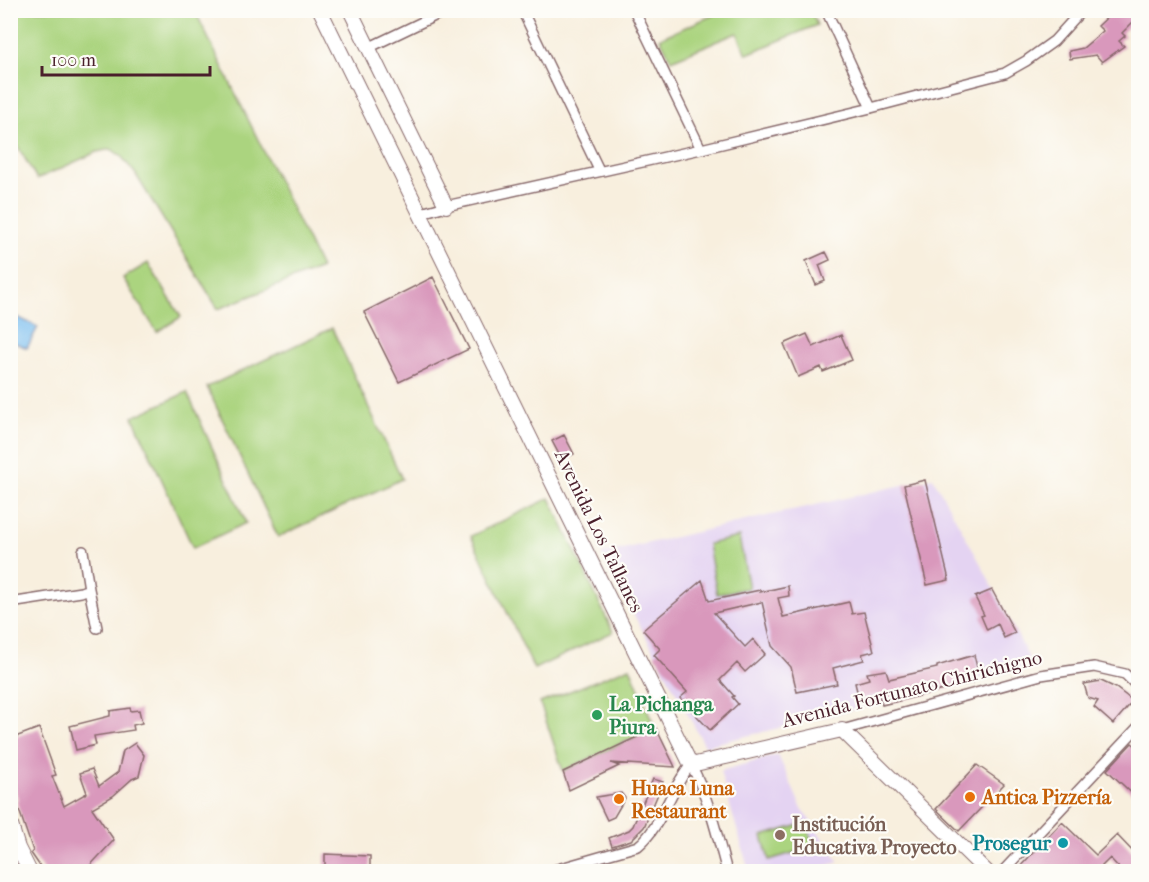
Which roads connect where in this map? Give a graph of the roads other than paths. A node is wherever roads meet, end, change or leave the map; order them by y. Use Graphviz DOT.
graph roads {
  1 [pos="320,10"];
  2 [pos="350,10"];
  3 [pos="447,10"];
  4 [pos="522,10"];
  5 [pos="634,10"];
  6 [pos="826,10"];
  7 [pos="1082,10"];
  8 [pos="368,48"];
  9 [pos="871,108"];
  10 [pos="701,149"];
  11 [pos="599,170"];
  12 [pos="446,206"];
  13 [pos="422,213"];
  14 [pos="83,551"];
  15 [pos="89,589"];
  16 [pos="10,603"];
  17 [pos="97,628"];
  18 [pos="1138,687"];
  19 [pos="1137,728"];
  20 [pos="842,730"];
  21 [pos="691,765"];
  22 [pos="10,822"];
  23 [pos="30,872"];
  24 [pos="547,872"];
  25 [pos="727,872"];
  26 [pos="987,872"];
  27 [pos="1002,872"];
  1 -- 13 [label="main road, Avenida Los Tallanes"];
  2 -- 8 [label="main road"];
  3 -- 8 [label="street"];
  4 -- 11 [label="street"];
  5 -- 10 [label="street"];
  6 -- 9 [label="street"];
  7 -- 9 [label="street"];
  8 -- 12 [label="main road"];
  9 -- 10 [label="street"];
  10 -- 11 [label="street"];
  11 -- 12 [label="street"];
  12 -- 13 [label="street"];
  13 -- 21 [label="main road, Avenida Los Tallanes"];
  14 -- 15 [label="street"];
  15 -- 16 [label="street"];
  15 -- 17 [label="street"];
  18 -- 20 [label="street, Avenida Fortunato Chirichigno"];
  19 -- 27 [label="street"];
  20 -- 21 [label="main road, Avenida Fortunato Chirichigno"];
  20 -- 26 [label="main road"];
  21 -- 24 [label="street"];
  21 -- 25 [label="street, Avenida Los Tallanes"];
  22 -- 23 [label="main road"];
}
